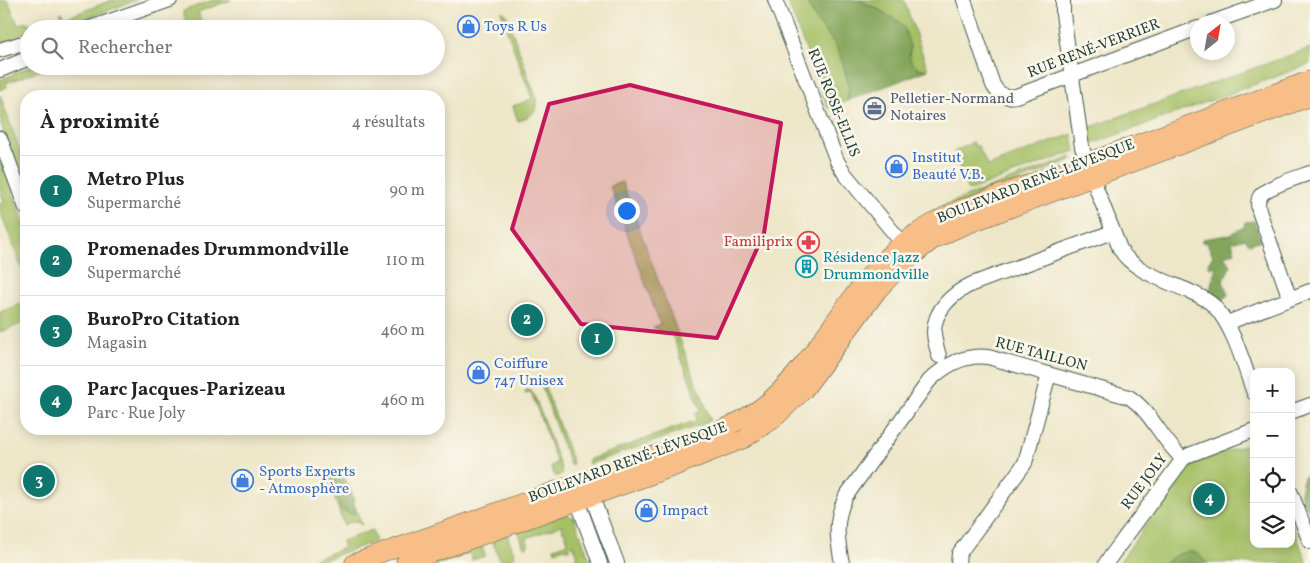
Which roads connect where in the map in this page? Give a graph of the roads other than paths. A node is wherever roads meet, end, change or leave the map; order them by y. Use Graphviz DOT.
graph roads {
  1 [pos="170,0"];
  2 [pos="775,0"];
  3 [pos="964,0"];
  4 [pos="1063,0"];
  5 [pos="1275,0"];
  6 [pos="1233,15"];
  7 [pos="113,20"];
  8 [pos="1190,31"];
  9 [pos="20,44"];
  10 [pos="0,50"];
  11 [pos="20,62"];
  12 [pos="0,70"];
  13 [pos="1072,75"];
  14 [pos="1310,80"];
  15 [pos="1310,97"];
  16 [pos="0,138"];
  17 [pos="1090,170"];
  18 [pos="1310,173"];
  19 [pos="20,192"];
  20 [pos="1112,232"];
  21 [pos="908,249"];
  22 [pos="1310,291"];
  23 [pos="1290,299"];
  24 [pos="1227,323"];
  25 [pos="939,356"];
  26 [pos="1049,374"];
  27 [pos="1250,383"];
  28 [pos="1310,406"];
  29 [pos="1295,411"];
  30 [pos="1250,432"];
  31 [pos="1183,459"];
  32 [pos="581,490"];
  33 [pos="1295,503"];
  34 [pos="1310,542"];
  35 [pos="354,563"];
  36 [pos="405,563"];
  37 [pos="600,563"];
  38 [pos="617,563"];
  39 [pos="842,563"];
  40 [pos="958,563"];
  41 [pos="1106,563"];
  1 -- 7 [label="street"];
  2 -- 21 [label="street, RUE ROSE-ELLIS"];
  3 -- 13 [label="street, RUE RENÉ-VERRIER"];
  4 -- 13 [label="street"];
  5 -- 6 [label="street"];
  8 -- 13 [label="street, RUE RENÉ-VERRIER"];
  9 -- 10 [label="street"];
  11 -- 12 [label="street"];
  13 -- 17 [label="street"];
  14 -- 17 [label="main road, BOULEVARD RENÉ-LÉVESQUE"];
  15 -- 17 [label="main road, BOULEVARD RENÉ-LÉVESQUE"];
  16 -- 19 [label="street"];
  17 -- 20 [label="street"];
  17 -- 21 [label="main road, BOULEVARD RENÉ-LÉVESQUE"];
  18 -- 23 [label="street"];
  20 -- 24 [label="street"];
  20 -- 25 [label="street"];
  21 -- 32 [label="main road, BOULEVARD RENÉ-LÉVESQUE"];
  22 -- 23 [label="street"];
  23 -- 24 [label="street"];
  24 -- 27 [label="street"];
  26 -- 31 [label="street, RUE TAILLON"];
  26 -- 39 [label="street, RUE TAILLON"];
  26 -- 40 [label="street"];
  28 -- 29 [label="street"];
  30 -- 31 [label="street, RUE JOLY"];
  31 -- 41 [label="street, RUE JOLY"];
  32 -- 35 [label="main road, BOULEVARD RENÉ-LÉVESQUE"];
  32 -- 36 [label="main road, BOULEVARD RENÉ-LÉVESQUE"];
  32 -- 37 [label="street"];
  32 -- 38 [label="street"];
  33 -- 34 [label="street"];
}
